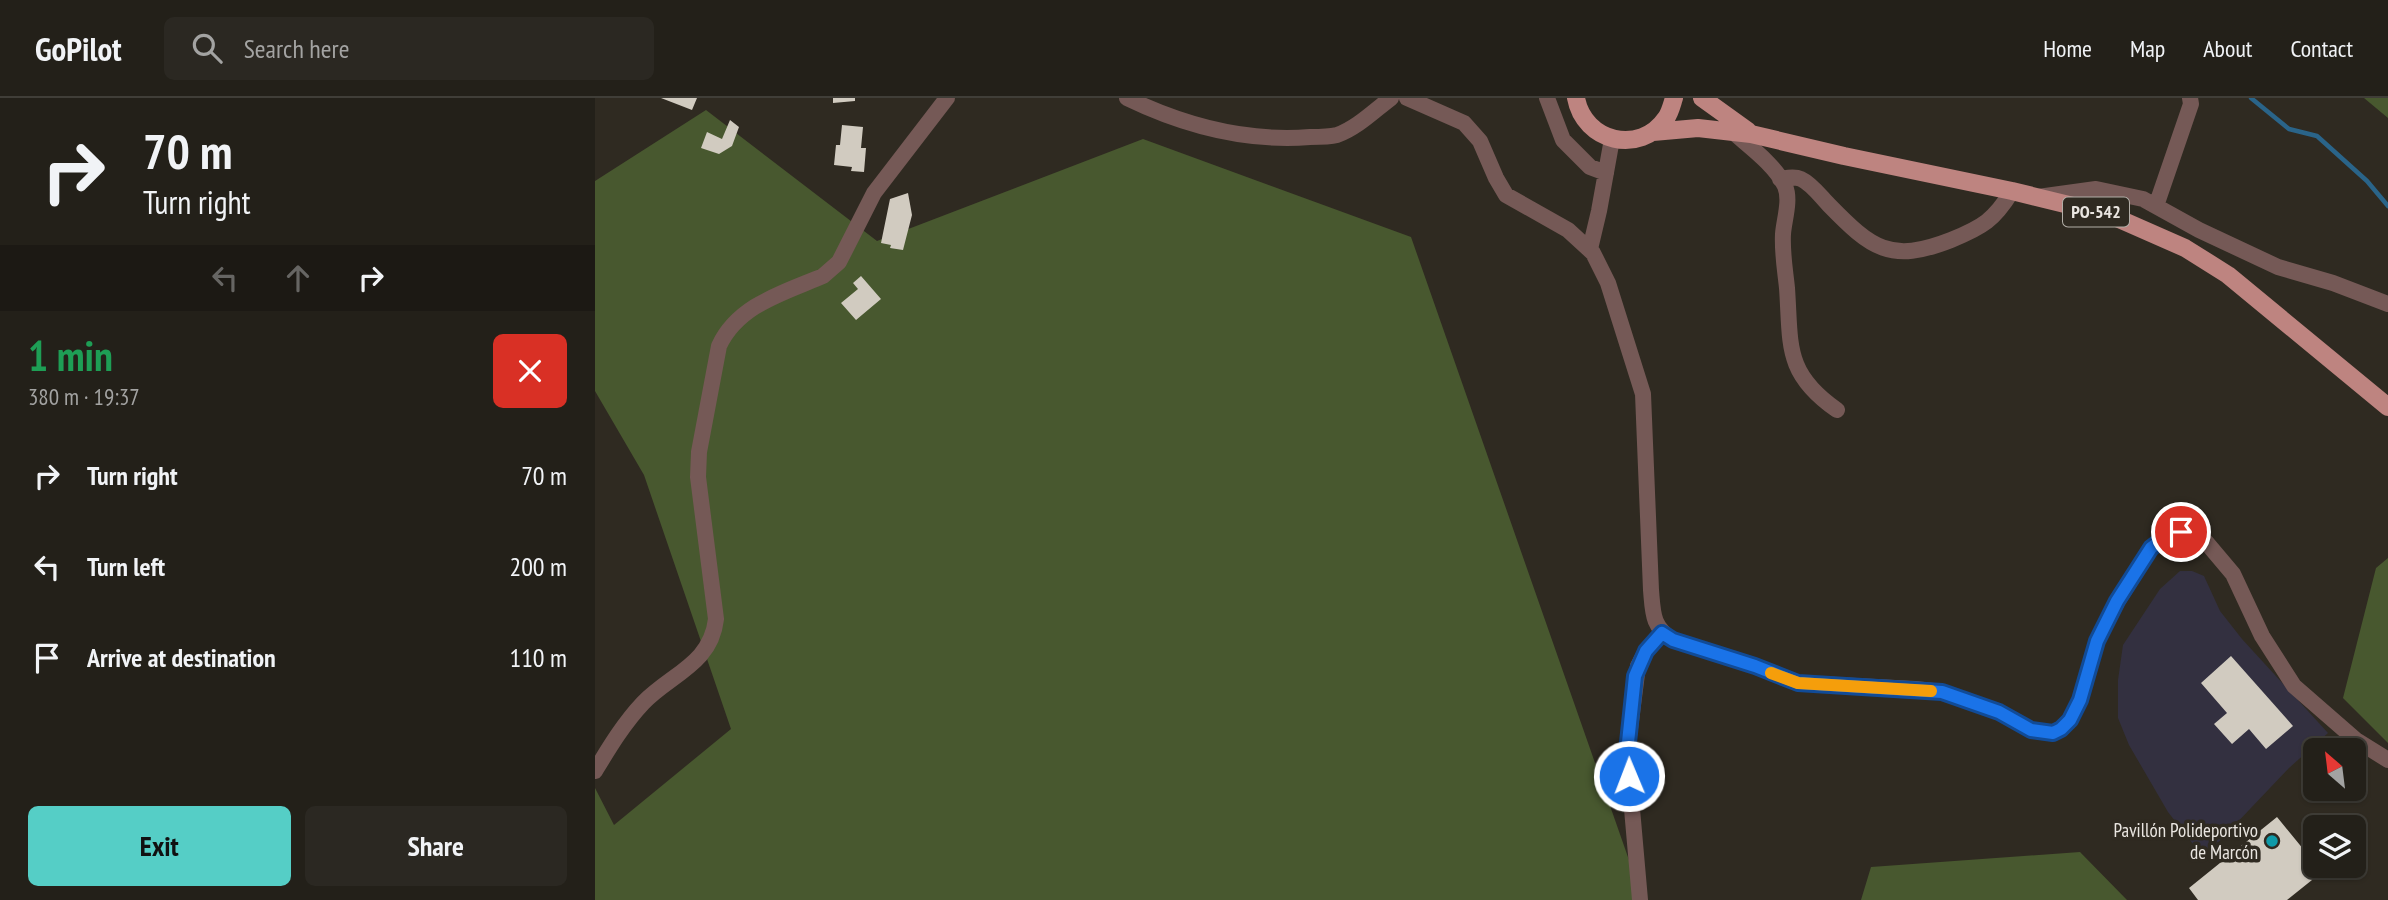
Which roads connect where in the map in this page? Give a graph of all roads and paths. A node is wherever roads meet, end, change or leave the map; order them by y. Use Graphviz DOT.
graph roads {
  1 [pos="947,98"];
  2 [pos="1127,98"];
  3 [pos="1391,98"];
  4 [pos="1407,98"];
  5 [pos="1547,98"];
  6 [pos="1576,98"];
  7 [pos="1674,98"];
  8 [pos="1702,98"];
  9 [pos="2190,98"];
  10 [pos="1653,132"];
  11 [pos="1742,133"];
  12 [pos="1612,139"];
  13 [pos="1606,173"];
  14 [pos="1780,180"];
  15 [pos="2012,191"];
  16 [pos="2038,197"];
  17 [pos="2156,205"];
  18 [pos="1590,249"];
  19 [pos="2388,304"];
  20 [pos="2388,407"];
  21 [pos="1837,410"];
  22 [pos="1662,633"];
  23 [pos="2388,760"];
  24 [pos="595,771"];
  25 [pos="1640,900"];
  1 -- 24 [label="street"];
  2 -- 3 [label="street"];
  4 -- 18 [label="street"];
  5 -- 13 [label="street"];
  6 -- 12 [label="main road"];
  7 -- 10 [label="main road"];
  8 -- 11 [label="main road, PO-542"];
  9 -- 17 [label="street"];
  10 -- 11 [label="main road, PO-542"];
  10 -- 12 [label="main road, PO-542"];
  11 -- 14 [label="street"];
  11 -- 15 [label="main road, PO-542"];
  12 -- 13 [label="street"];
  13 -- 18 [label="street"];
  14 -- 15 [label="street"];
  14 -- 21 [label="street"];
  15 -- 16 [label="main road, PO-542"];
  16 -- 17 [label="street"];
  16 -- 20 [label="main road, PO-542"];
  17 -- 19 [label="street"];
  18 -- 22 [label="street"];
  22 -- 23 [label="street"];
  22 -- 25 [label="street"];
}
